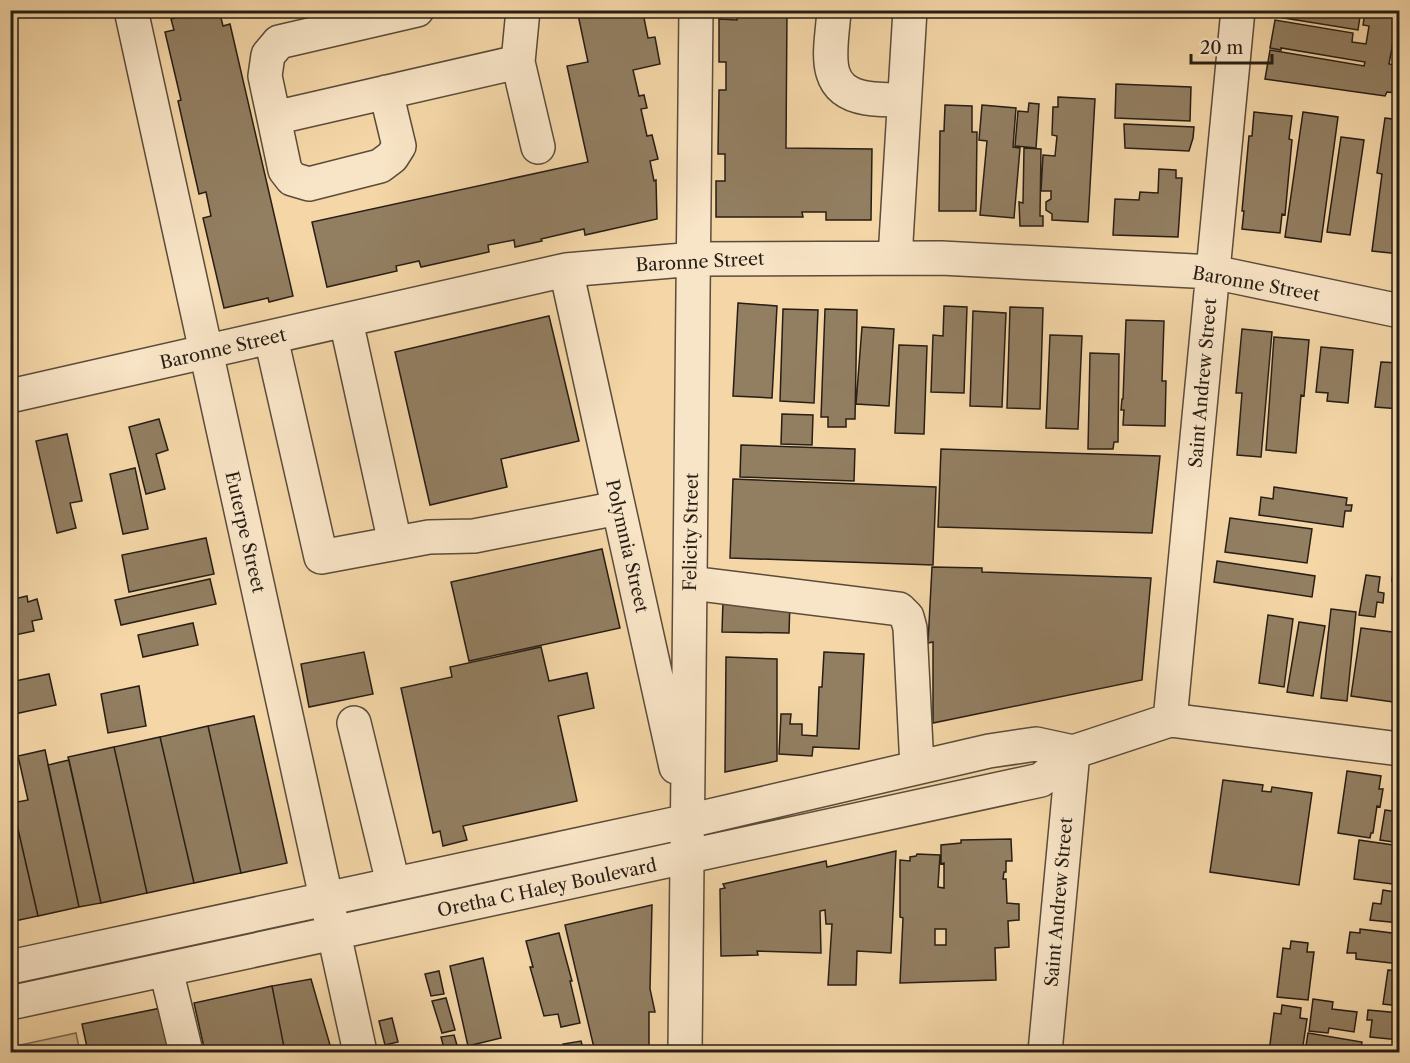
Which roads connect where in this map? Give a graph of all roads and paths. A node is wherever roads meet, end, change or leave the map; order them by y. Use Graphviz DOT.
graph roads {
  1 [pos="130,10"];
  2 [pos="417,10"];
  3 [pos="523,10"];
  4 [pos="696,10"];
  5 [pos="834,10"];
  6 [pos="910,10"];
  7 [pos="1238,10"];
  8 [pos="518,62"];
  9 [pos="386,92"];
  10 [pos="904,100"];
  11 [pos="274,118"];
  12 [pos="538,147"];
  13 [pos="895,258"];
  14 [pos="695,259"];
  15 [pos="566,270"];
  16 [pos="1213,272"];
  17 [pos="1400,311"];
  18 [pos="346,321"];
  19 [pos="271,338"];
  20 [pos="205,353"];
  21 [pos="10,396"];
  22 [pos="618,508"];
  23 [pos="395,543"];
  24 [pos="691,583"];
  25 [pos="1170,720"];
  26 [pos="354,723"];
  27 [pos="1400,748"];
  28 [pos="1073,752"];
  29 [pos="916,767"];
  30 [pos="688,821"];
  31 [pos="688,857"];
  32 [pos="393,883"];
  33 [pos="326,898"];
  34 [pos="334,934"];
  35 [pos="10,967"];
  36 [pos="166,970"];
  37 [pos="10,1003"];
  38 [pos="186,1053"];
  39 [pos="360,1053"];
  40 [pos="686,1053"];
  41 [pos="1045,1053"];
  1 -- 20 [label="street, Euterpe Street"];
  2 -- 11 [label="street"];
  3 -- 8 [label="street"];
  4 -- 14 [label="street, Felicity Street"];
  5 -- 10 [label="street"];
  6 -- 10 [label="street"];
  7 -- 16 [label="street, Saint Andrew Street"];
  8 -- 9 [label="street"];
  8 -- 12 [label="street"];
  9 -- 11 [label="street"];
  9 -- 11 [label="street"];
  10 -- 13 [label="street"];
  13 -- 14 [label="street, Baronne Street"];
  13 -- 16 [label="street, Baronne Street"];
  14 -- 15 [label="street, Baronne Street"];
  14 -- 24 [label="street, Felicity Street"];
  15 -- 18 [label="street, Baronne Street"];
  15 -- 22 [label="street, Polymnia Street"];
  16 -- 17 [label="street, Baronne Street"];
  16 -- 25 [label="street, Saint Andrew Street"];
  18 -- 19 [label="street, Baronne Street"];
  18 -- 23 [label="street"];
  19 -- 20 [label="street, Baronne Street"];
  19 -- 23 [label="street"];
  20 -- 21 [label="street, Baronne Street"];
  20 -- 33 [label="street, Euterpe Street"];
  22 -- 23 [label="street"];
  22 -- 30 [label="street, Polymnia Street"];
  24 -- 29 [label="street"];
  24 -- 30 [label="street, Felicity Street"];
  25 -- 27 [label="street, Oretha C Haley Boulevard"];
  25 -- 28 [label="street, Oretha C Haley Boulevard"];
  26 -- 32 [label="street"];
  28 -- 29 [label="street, Oretha C Haley Boulevard"];
  28 -- 31 [label="street, Oretha C Haley Boulevard"];
  28 -- 41 [label="street, Saint Andrew Street"];
  29 -- 30 [label="street, Oretha C Haley Boulevard"];
  30 -- 31 [label="street, Felicity Street"];
  30 -- 32 [label="street, Oretha C Haley Boulevard"];
  31 -- 34 [label="street, Oretha C Haley Boulevard"];
  31 -- 40 [label="street, Felicity Street"];
  32 -- 33 [label="street, Oretha C Haley Boulevard"];
  33 -- 34 [label="street, Euterpe Street"];
  33 -- 35 [label="street, Oretha C Haley Boulevard"];
  34 -- 36 [label="street, Oretha C Haley Boulevard"];
  34 -- 39 [label="street, Euterpe Street"];
  36 -- 37 [label="street, Oretha C Haley Boulevard"];
  36 -- 38 [label="street"];
}
